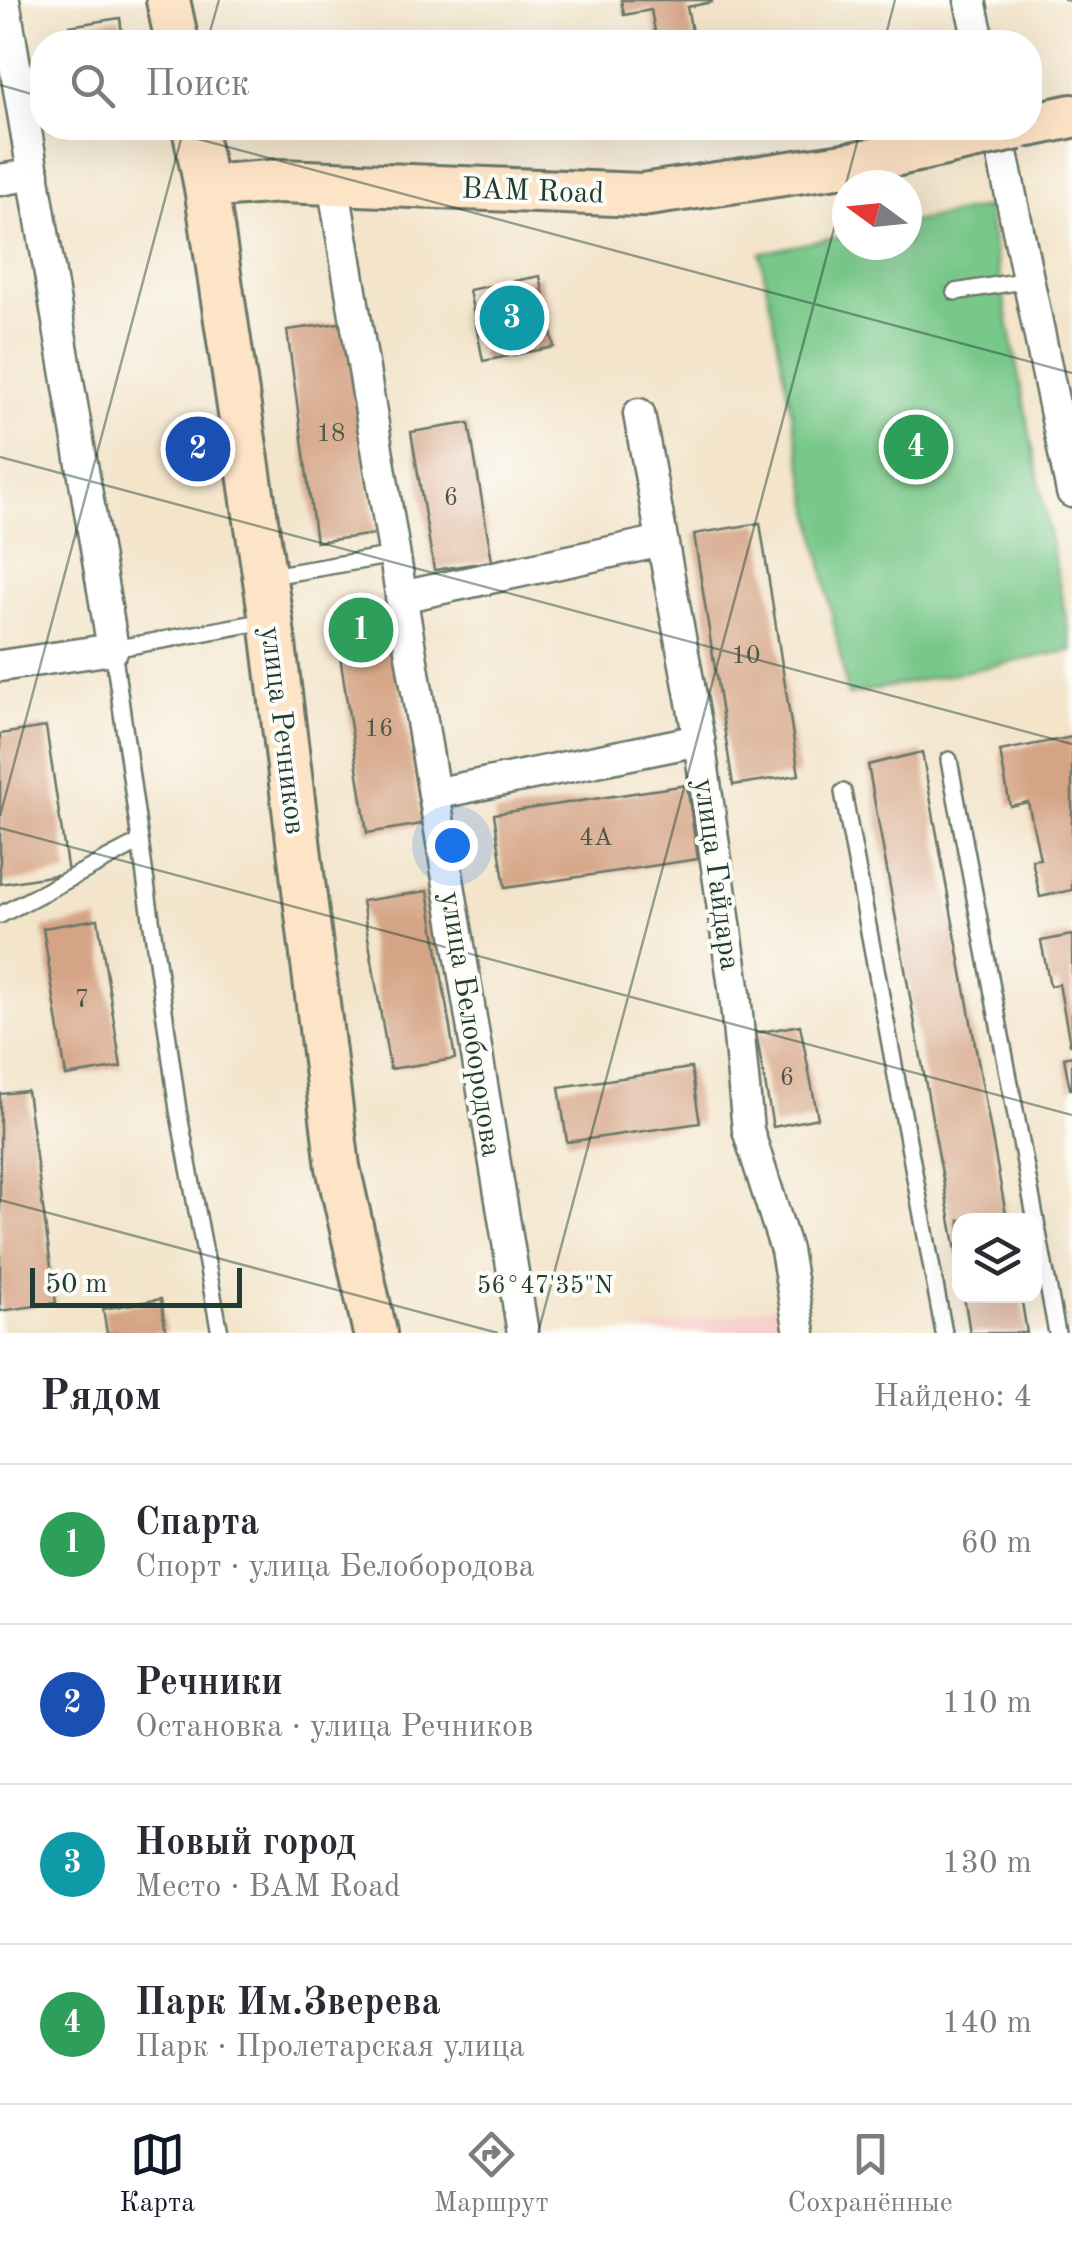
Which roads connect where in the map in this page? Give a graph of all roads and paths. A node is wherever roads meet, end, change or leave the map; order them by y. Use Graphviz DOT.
graph roads {
  1 [pos="4,0"];
  2 [pos="168,0"];
  3 [pos="970,0"];
  4 [pos="174,30"];
  5 [pos="976,30"];
  6 [pos="1072,116"];
  7 [pos="1042,122"];
  8 [pos="196,140"];
  9 [pos="963,140"];
  10 [pos="999,140"];
  11 [pos="34,174"];
  12 [pos="0,180"];
  13 [pos="333,182"];
  14 [pos="206,187"];
  15 [pos="1028,280"];
  16 [pos="955,292"];
  17 [pos="638,414"];
  18 [pos="1072,492"];
  19 [pos="662,541"];
  20 [pos="394,554"];
  21 [pos="264,577"];
  22 [pos="401,597"];
  23 [pos="271,620"];
  24 [pos="113,649"];
  25 [pos="0,666"];
  26 [pos="699,740"];
  27 [pos="949,760"];
  28 [pos="842,792"];
  29 [pos="434,794"];
  30 [pos="140,842"];
  31 [pos="0,914"];
  32 [pos="220,1333"];
  33 [pos="374,1333"];
  34 [pos="523,1333"];
  35 [pos="800,1333"];
  36 [pos="944,1333"];
  37 [pos="1057,1333"];
  1 -- 11 [label="street"];
  2 -- 4 [label="main road"];
  3 -- 5 [label="street"];
  6 -- 7 [label="main road"];
  8 -- 14 [label="main road, улица Речников"];
  9 -- 13 [label="main road, BAM Road, bridge"];
  10 -- 15 [label="street"];
  11 -- 12 [label="street"];
  11 -- 24 [label="street"];
  13 -- 14 [label="main road, BAM Road"];
  13 -- 20 [label="street, улица Белобородова"];
  14 -- 21 [label="main road, улица Речников"];
  15 -- 16 [label="lane"];
  15 -- 18 [label="street"];
  17 -- 19 [label="street, улица Гайдара"];
  19 -- 22 [label="street"];
  19 -- 26 [label="street, улица Гайдара"];
  20 -- 21 [label="lane"];
  20 -- 22 [label="street, улица Белобородова"];
  21 -- 23 [label="main road, улица Речников"];
  22 -- 29 [label="street, улица Белобородова"];
  23 -- 24 [label="lane"];
  23 -- 33 [label="main road, улица Речников"];
  24 -- 25 [label="street"];
  24 -- 30 [label="lane"];
  26 -- 29 [label="street"];
  26 -- 35 [label="street, улица Гайдара"];
  27 -- 37 [label="lane"];
  28 -- 36 [label="lane"];
  29 -- 34 [label="street, улица Белобородова"];
  30 -- 31 [label="lane"];
  30 -- 32 [label="lane"];
}
